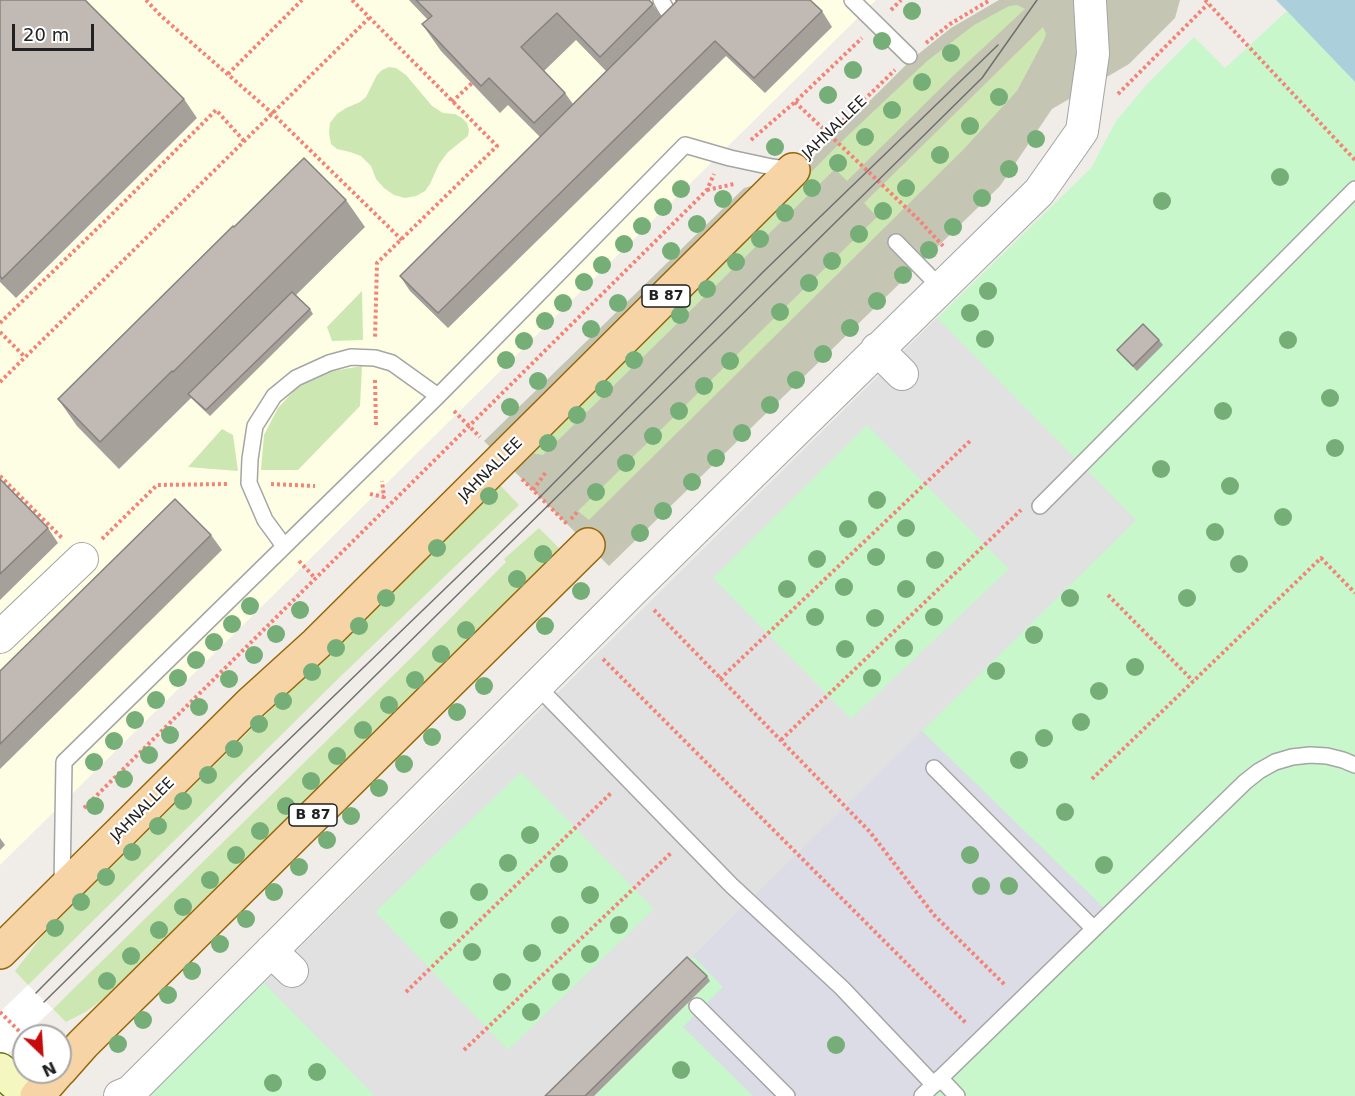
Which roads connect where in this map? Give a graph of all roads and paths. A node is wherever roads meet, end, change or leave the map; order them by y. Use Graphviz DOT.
graph roads {
  1 [pos="146,0"];
  2 [pos="302,0"];
  3 [pos="352,0"];
  4 [pos="661,0"];
  5 [pos="852,0"];
  6 [pos="901,0"];
  7 [pos="990,0"];
  8 [pos="1090,2"];
  9 [pos="1207,2"];
  10 [pos="369,18"];
  11 [pos="877,24"];
  12 [pos="676,27"];
  13 [pos="909,56"];
  14 [pos="1138,73"];
  15 [pos="228,74"];
  16 [pos="472,83"];
  17 [pos="452,102"];
  18 [pos="795,102"];
  19 [pos="272,113"];
  20 [pos="829,133"];
  21 [pos="245,142"];
  22 [pos="730,158"];
  23 [pos="1355,160"];
  24 [pos="793,170"];
  25 [pos="1355,189"];
  26 [pos="402,240"];
  27 [pos="896,242"];
  28 [pos="951,277"];
  29 [pos="0,322"];
  30 [pos="0,332"];
  31 [pos="877,349"];
  32 [pos="25,357"];
  33 [pos="375,358"];
  34 [pos="902,374"];
  35 [pos="0,382"];
  36 [pos="438,396"];
  37 [pos="469,426"];
  38 [pos="971,440"];
  39 [pos="377,455"];
  40 [pos="502,459"];
  41 [pos="546,472"];
  42 [pos="0,476"];
  43 [pos="249,483"];
  44 [pos="344,488"];
  45 [pos="533,490"];
  46 [pos="1040,506"];
  47 [pos="1024,507"];
  48 [pos="588,544"];
  49 [pos="284,546"];
  50 [pos="82,559"];
  51 [pos="633,590"];
  52 [pos="1355,593"];
  53 [pos="1108,595"];
  54 [pos="0,637"];
  55 [pos="583,639"];
  56 [pos="720,679"];
  57 [pos="1192,681"];
  58 [pos="537,686"];
  59 [pos="781,740"];
  60 [pos="1355,765"];
  61 [pos="934,768"];
  62 [pos="627,778"];
  63 [pos="1092,779"];
  64 [pos="63,828"];
  65 [pos="686,839"];
  66 [pos="62,891"];
  67 [pos="1094,929"];
  68 [pos="0,952"];
  69 [pos="406,992"];
  70 [pos="1021,1000"];
  71 [pos="697,1006"];
  72 [pos="0,1012"];
  73 [pos="12,1024"];
  74 [pos="981,1039"];
  75 [pos="464,1050"];
  76 [pos="72,1056"];
  77 [pos="0,1070"];
  78 [pos="937,1081"];
  79 [pos="48,1084"];
  80 [pos="30,1096"];
  81 [pos="37,1096"];
  82 [pos="120,1096"];
  83 [pos="787,1096"];
  84 [pos="922,1096"];
  85 [pos="957,1096"];
  1 -- 15 [label="path"];
  2 -- 15 [label="path"];
  3 -- 10 [label="path"];
  4 -- 12 [label="lane"];
  5 -- 11 [label="lane"];
  6 -- 11 [label="path"];
  7 -- 13 [label="path, JAHNALLEE"];
  8 -- 28 [label="street"];
  9 -- 14 [label="path"];
  9 -- 23 [label="path"];
  10 -- 17 [label="path"];
  10 -- 19 [label="path"];
  11 -- 13 [label="lane"];
  11 -- 18 [label="path"];
  13 -- 20 [label="path, JAHNALLEE"];
  15 -- 19 [label="path"];
  16 -- 17 [label="path"];
  17 -- 26 [label="path"];
  18 -- 20 [label="path"];
  18 -- 22 [label="path"];
  19 -- 21 [label="path"];
  19 -- 26 [label="path"];
  20 -- 24 [label="path, JAHNALLEE"];
  20 -- 28 [label="path"];
  21 -- 29 [label="path"];
  21 -- 32 [label="path"];
  22 -- 24 [label="lane"];
  22 -- 36 [label="lane"];
  22 -- 37 [label="path"];
  24 -- 40 [label="main road, JAHNALLEE / B 87"];
  25 -- 46 [label="lane"];
  26 -- 33 [label="path"];
  27 -- 28 [label="lane"];
  28 -- 31 [label="street"];
  30 -- 32 [label="path"];
  31 -- 34 [label="street"];
  31 -- 51 [label="street"];
  32 -- 35 [label="path"];
  33 -- 36 [label="lane"];
  33 -- 39 [label="path"];
  33 -- 43 [label="lane"];
  36 -- 37 [label="path"];
  36 -- 39 [label="lane"];
  37 -- 40 [label="path"];
  37 -- 64 [label="path"];
  38 -- 56 [label="path"];
  39 -- 44 [label="lane"];
  39 -- 44 [label="path"];
  40 -- 45 [label="path"];
  40 -- 66 [label="main road, JAHNALLEE / B 87"];
  41 -- 45 [label="path"];
  42 -- 50 [label="path"];
  43 -- 44 [label="path"];
  43 -- 49 [label="lane"];
  43 -- 50 [label="path"];
  44 -- 49 [label="lane"];
  45 -- 48 [label="path"];
  47 -- 59 [label="path"];
  48 -- 76 [label="main road, B 87"];
  49 -- 64 [label="lane"];
  50 -- 54 [label="street"];
  51 -- 55 [label="street"];
  51 -- 56 [label="path"];
  52 -- 57 [label="path"];
  53 -- 57 [label="path"];
  55 -- 58 [label="street"];
  55 -- 74 [label="path"];
  56 -- 59 [label="path"];
  57 -- 63 [label="path"];
  58 -- 62 [label="lane"];
  58 -- 82 [label="street"];
  59 -- 70 [label="path"];
  60 -- 67 [label="lane"];
  61 -- 67 [label="lane"];
  62 -- 65 [label="lane"];
  62 -- 69 [label="path"];
  64 -- 66 [label="lane"];
  65 -- 75 [label="path"];
  65 -- 78 [label="lane"];
  66 -- 68 [label="main road, JAHNALLEE / B 87"];
  67 -- 70 [label="lane"];
  70 -- 74 [label="lane"];
  71 -- 83 [label="lane"];
  72 -- 73 [label="path"];
  74 -- 78 [label="lane"];
  77 -- 80 [label="main road"];
  78 -- 84 [label="lane"];
  78 -- 85 [label="lane"];
  79 -- 81 [label="main road, B 87"];
}
